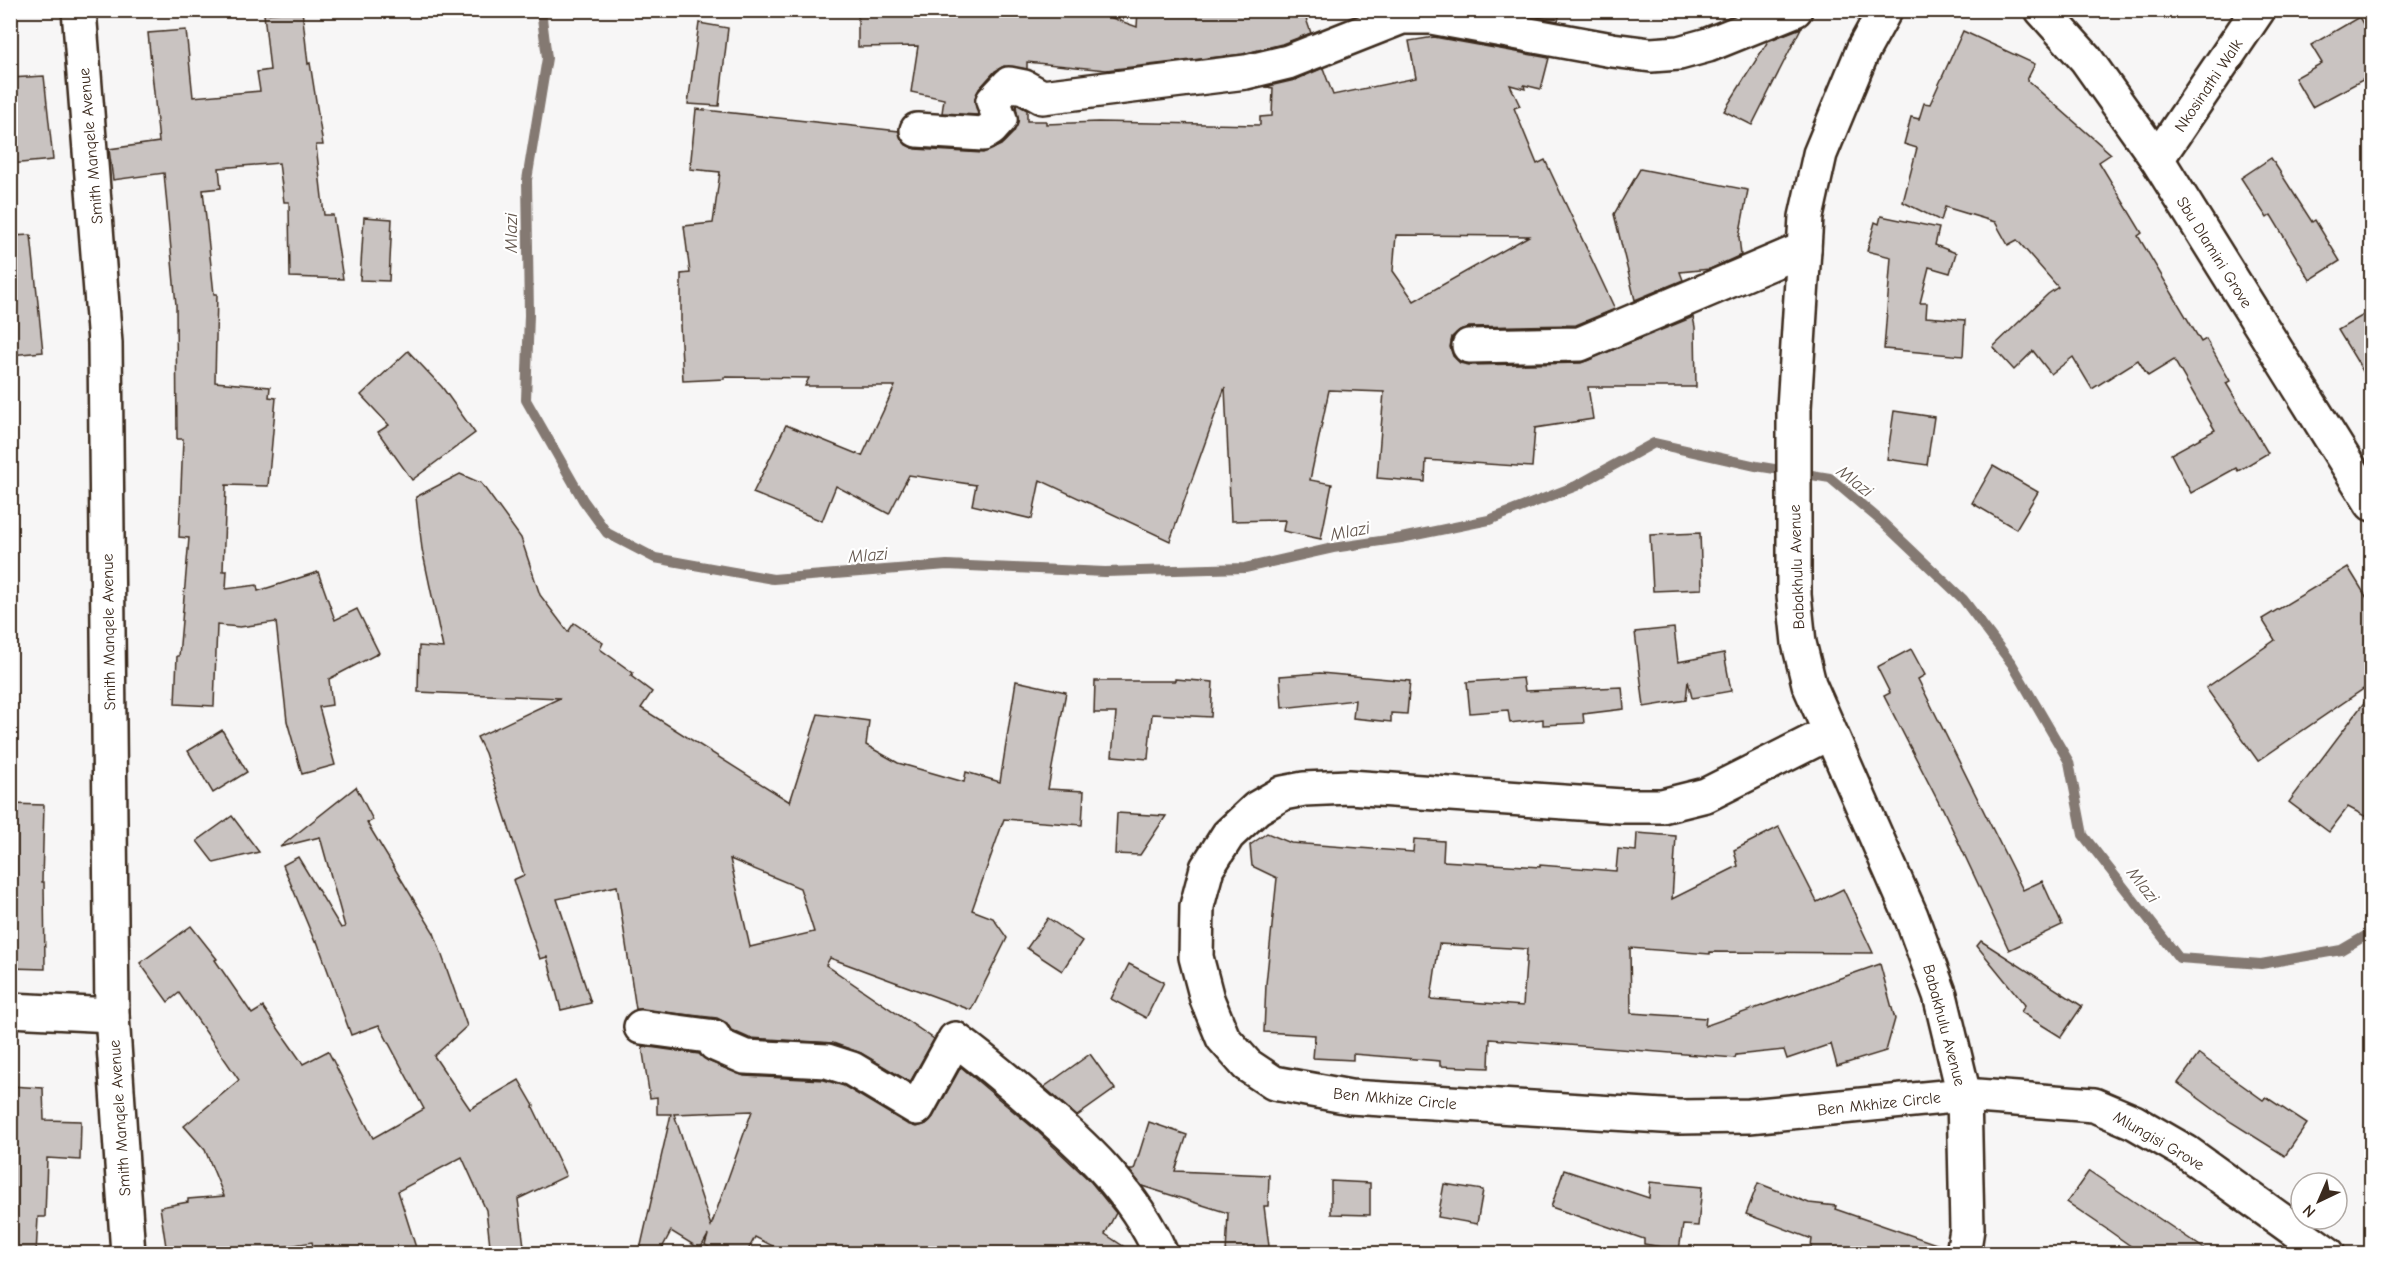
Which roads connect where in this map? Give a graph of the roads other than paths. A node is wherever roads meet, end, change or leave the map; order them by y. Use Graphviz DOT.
graph roads {
  1 [pos="80,10"];
  2 [pos="1795,10"];
  3 [pos="1885,10"];
  4 [pos="2042,10"];
  5 [pos="2259,10"];
  6 [pos="917,130"];
  7 [pos="2157,159"];
  8 [pos="1804,249"];
  9 [pos="1469,346"];
  10 [pos="2372,504"];
  11 [pos="1829,733"];
  12 [pos="10,1010"];
  13 [pos="112,1015"];
  14 [pos="641,1027"];
  15 [pos="1964,1095"];
  16 [pos="128,1254"];
  17 [pos="1161,1254"];
  18 [pos="1963,1254"];
  19 [pos="2328,1254"];
  1 -- 13 [label="street, Smith Manqele Avenue"];
  2 -- 6 [label="street"];
  3 -- 8 [label="street, Babakhulu Avenue"];
  4 -- 7 [label="street, Sbu Dlamini Grove"];
  5 -- 7 [label="street, Nkosinathi Walk"];
  7 -- 10 [label="street, Sbu Dlamini Grove"];
  8 -- 9 [label="street"];
  8 -- 11 [label="street, Babakhulu Avenue"];
  11 -- 15 [label="street, Babakhulu Avenue"];
  11 -- 15 [label="street, Ben Mkhize Circle"];
  12 -- 13 [label="street"];
  13 -- 16 [label="street, Smith Manqele Avenue"];
  14 -- 17 [label="street"];
  15 -- 18 [label="street, Babakhulu Avenue"];
  15 -- 19 [label="street, Mlungisi Grove"];
}
